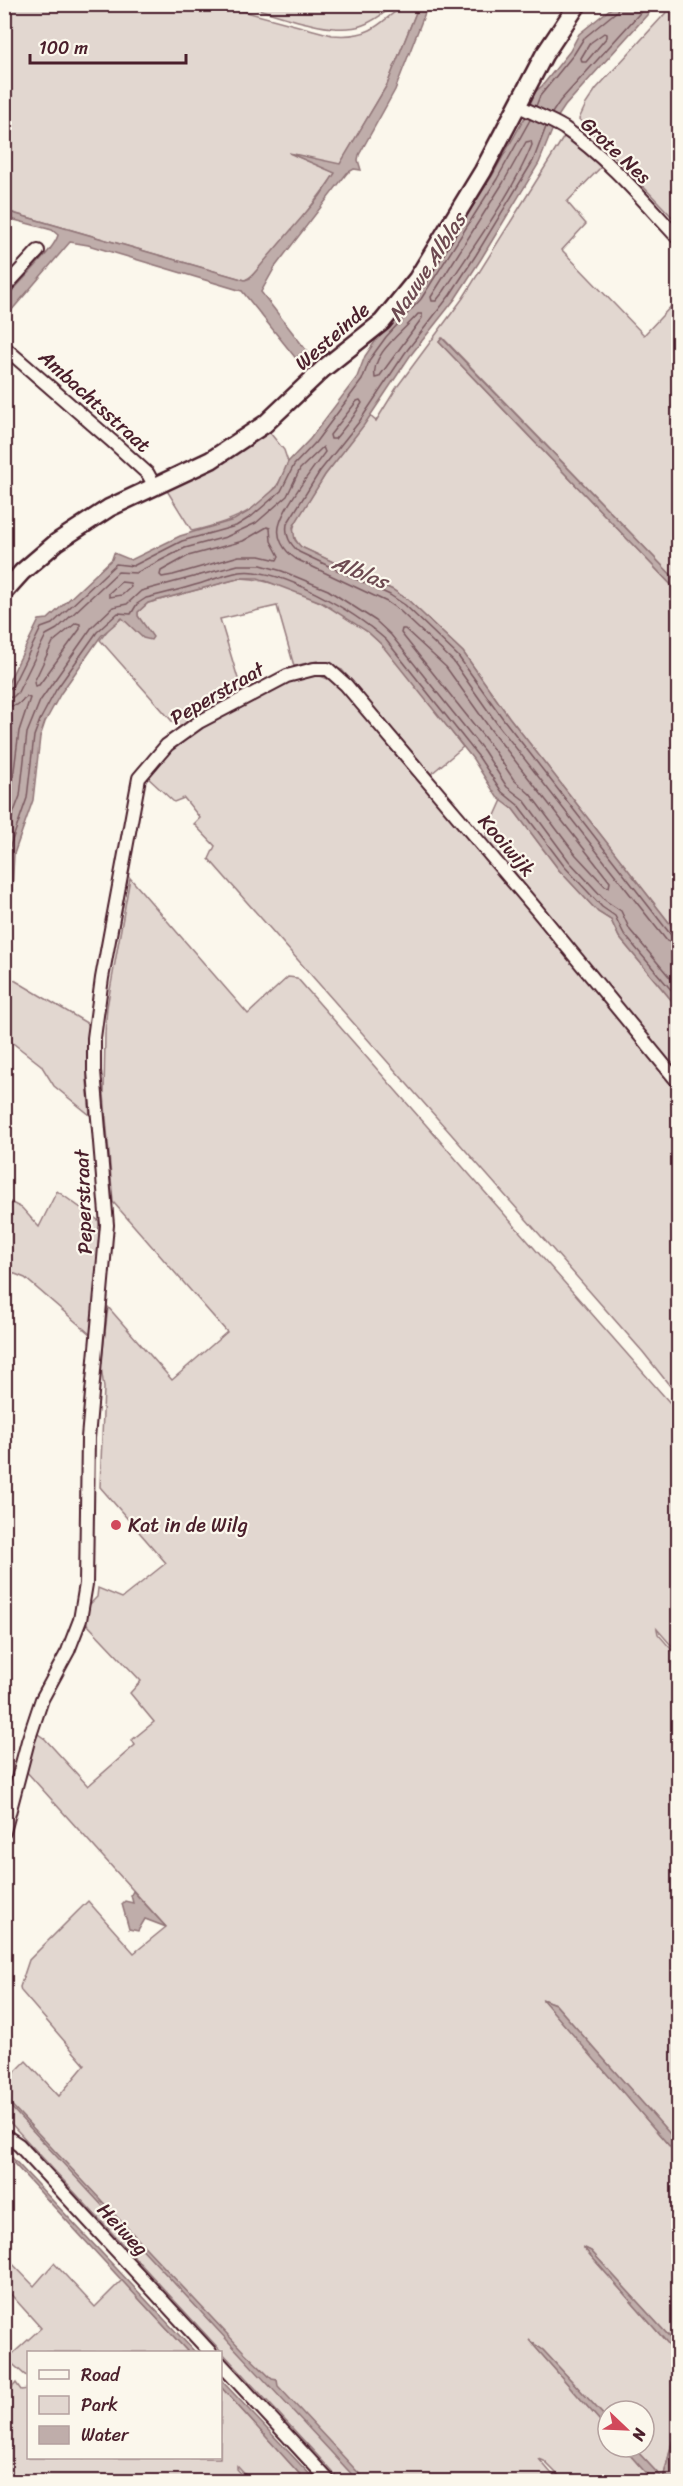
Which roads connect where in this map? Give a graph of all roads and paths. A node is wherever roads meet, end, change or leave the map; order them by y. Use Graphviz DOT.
graph roads {
  1 [pos="578,4"];
  2 [pos="520,107"];
  3 [pos="678,238"];
  4 [pos="38,251"];
  5 [pos="4,288"];
  6 [pos="4,347"];
  7 [pos="155,487"];
  8 [pos="4,592"];
  9 [pos="287,676"];
  10 [pos="678,1082"];
  11 [pos="4,1832"];
  12 [pos="4,2135"];
  13 [pos="209,2351"];
  14 [pos="222,2365"];
  15 [pos="330,2481"];
  1 -- 2 [label="street, Westeinde"];
  2 -- 3 [label="street, Grote Nes"];
  2 -- 7 [label="street, Westeinde"];
  4 -- 5 [label="street"];
  6 -- 7 [label="street, Ambachtsstraat"];
  7 -- 8 [label="street, Westeinde"];
  9 -- 10 [label="street, Kooiwijk"];
  9 -- 11 [label="street, Peperstraat"];
  12 -- 13 [label="street, Heiweg"];
  14 -- 15 [label="street"];
}
